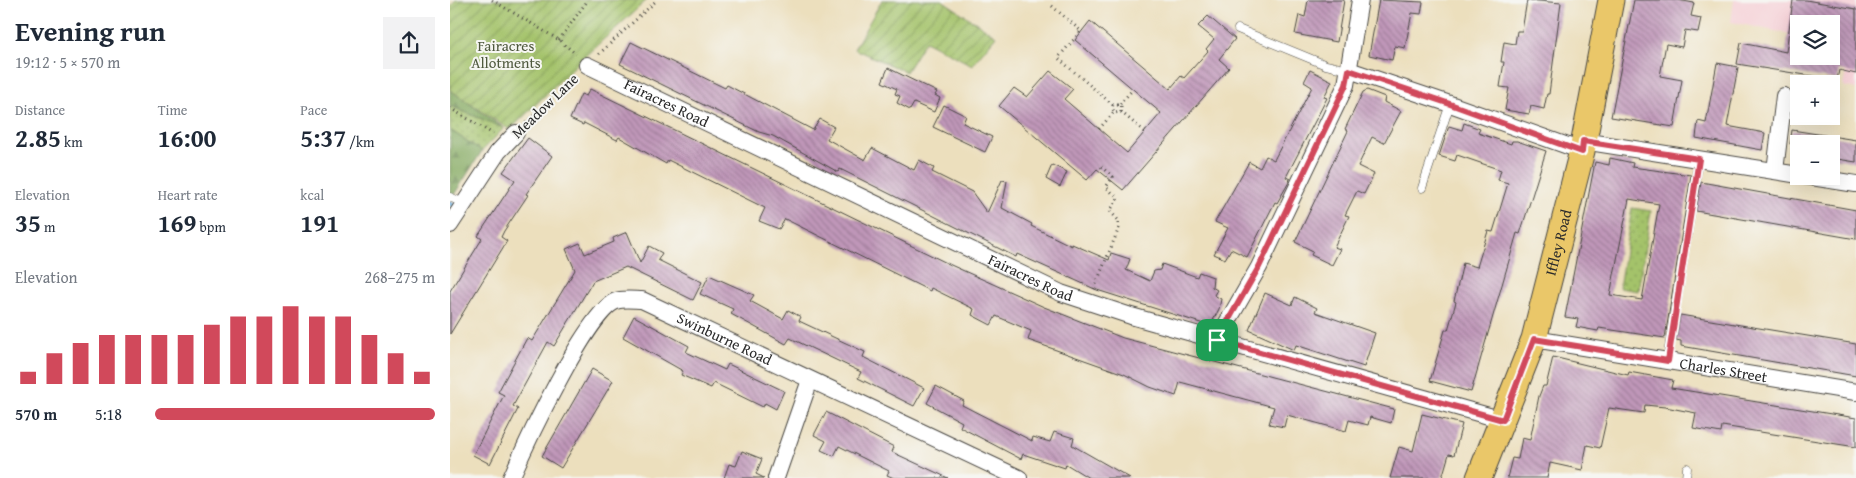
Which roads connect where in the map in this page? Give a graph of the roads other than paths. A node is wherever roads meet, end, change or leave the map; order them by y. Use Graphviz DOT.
graph roads {
  1 [pos="1360,0"];
  2 [pos="1610,0"];
  3 [pos="1238,29"];
  4 [pos="587,65"];
  5 [pos="1349,70"];
  6 [pos="1784,96"];
  7 [pos="1450,104"];
  8 [pos="511,138"];
  9 [pos="1582,146"];
  10 [pos="1699,159"];
  11 [pos="1775,172"];
  12 [pos="1790,174"];
  13 [pos="1840,181"];
  14 [pos="1856,184"];
  15 [pos="1422,188"];
  16 [pos="456,200"];
  17 [pos="450,225"];
  18 [pos="1534,339"];
  19 [pos="1217,340"];
  20 [pos="1668,361"];
  21 [pos="810,380"];
  22 [pos="1856,392"];
  23 [pos="1503,420"];
  24 [pos="1687,468"];
  25 [pos="511,478"];
  26 [pos="776,478"];
  27 [pos="1019,478"];
  28 [pos="1478,478"];
  29 [pos="1686,478"];
  1 -- 5 [label="street"];
  2 -- 9 [label="main road, Iffley Road"];
  3 -- 5 [label="lane"];
  4 -- 19 [label="street, Fairacres Road"];
  5 -- 7 [label="street"];
  5 -- 19 [label="street"];
  6 -- 11 [label="street"];
  7 -- 9 [label="street"];
  7 -- 15 [label="lane"];
  8 -- 16 [label="street, Meadow Lane"];
  9 -- 10 [label="street"];
  9 -- 18 [label="main road, Iffley Road"];
  10 -- 11 [label="street"];
  10 -- 20 [label="lane"];
  11 -- 12 [label="street"];
  13 -- 14 [label="street"];
  16 -- 17 [label="street, Meadow Lane"];
  18 -- 20 [label="street, Charles Street"];
  18 -- 23 [label="main road, Iffley Road"];
  19 -- 23 [label="street, Fairacres Road"];
  20 -- 22 [label="street, Charles Street"];
  21 -- 25 [label="street, Swinburne Road"];
  21 -- 26 [label="street"];
  21 -- 27 [label="street, Swinburne Road"];
  23 -- 28 [label="main road, Iffley Road"];
  24 -- 29 [label="lane"];
}
